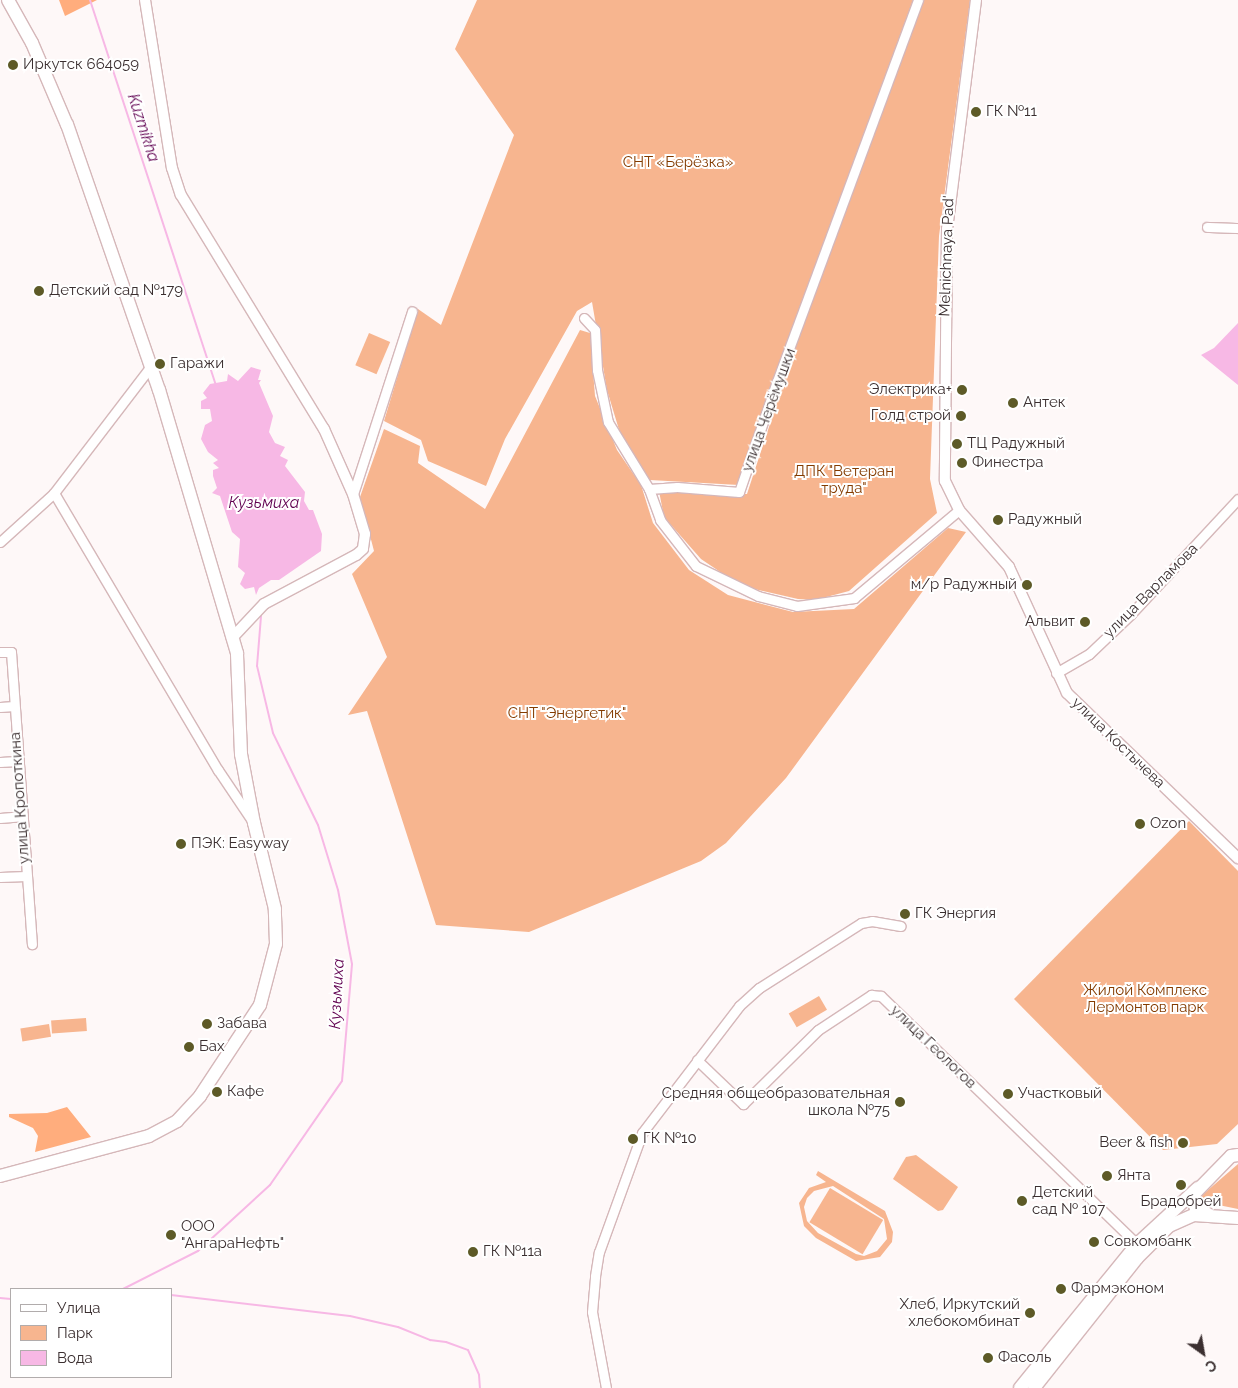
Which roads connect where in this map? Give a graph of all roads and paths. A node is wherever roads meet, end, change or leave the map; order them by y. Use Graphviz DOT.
graph roads {
  1 [pos="8,0"];
  2 [pos="145,0"];
  3 [pos="918,0"];
  4 [pos="976,0"];
  5 [pos="1207,227"];
  6 [pos="1238,228"];
  7 [pos="412,311"];
  8 [pos="584,318"];
  9 [pos="151,366"];
  10 [pos="649,489"];
  11 [pos="54,493"];
  12 [pos="353,494"];
  13 [pos="1238,500"];
  14 [pos="959,510"];
  15 [pos="0,542"];
  16 [pos="232,638"];
  17 [pos="0,652"];
  18 [pos="1056,673"];
  19 [pos="14,706"];
  20 [pos="0,707"];
  21 [pos="17,761"];
  22 [pos="0,762"];
  23 [pos="21,816"];
  24 [pos="0,818"];
  25 [pos="254,823"];
  26 [pos="1238,858"];
  27 [pos="26,876"];
  28 [pos="0,877"];
  29 [pos="901,926"];
  30 [pos="32,944"];
  31 [pos="698,1060"];
  32 [pos="1236,1153"];
  33 [pos="0,1176"];
  34 [pos="1198,1188"];
  35 [pos="1218,1216"];
  36 [pos="1238,1217"];
  37 [pos="1137,1244"];
  38 [pos="606,1388"];
  39 [pos="1020,1388"];
  40 [pos="1034,1388"];
  1 -- 9 [label="main road"];
  2 -- 12 [label="street"];
  3 -- 10 [label="street, улица Черёмушки"];
  4 -- 14 [label="street, Melnichnaya Pad'"];
  5 -- 6 [label="street"];
  7 -- 12 [label="street"];
  8 -- 10 [label="street"];
  9 -- 11 [label="street"];
  9 -- 16 [label="main road"];
  10 -- 14 [label="street"];
  11 -- 15 [label="street"];
  11 -- 25 [label="street"];
  12 -- 16 [label="street"];
  13 -- 18 [label="street, улица Варламова"];
  14 -- 18 [label="street, улица Костычева"];
  16 -- 25 [label="main road"];
  17 -- 19 [label="street, улица Кропоткина"];
  18 -- 26 [label="street, улица Костычева"];
  19 -- 20 [label="street"];
  19 -- 21 [label="street, улица Кропоткина"];
  21 -- 22 [label="street"];
  21 -- 23 [label="street, улица Кропоткина"];
  23 -- 24 [label="street"];
  23 -- 27 [label="street, улица Кропоткина"];
  25 -- 33 [label="main road"];
  27 -- 28 [label="street"];
  27 -- 30 [label="street, улица Кропоткина"];
  29 -- 31 [label="street"];
  31 -- 37 [label="street, улица Геологов"];
  31 -- 38 [label="street"];
  32 -- 34 [label="main road"];
  34 -- 35 [label="main road"];
  34 -- 37 [label="main road"];
  35 -- 36 [label="main road"];
  35 -- 40 [label="main road"];
  37 -- 39 [label="main road"];
}
